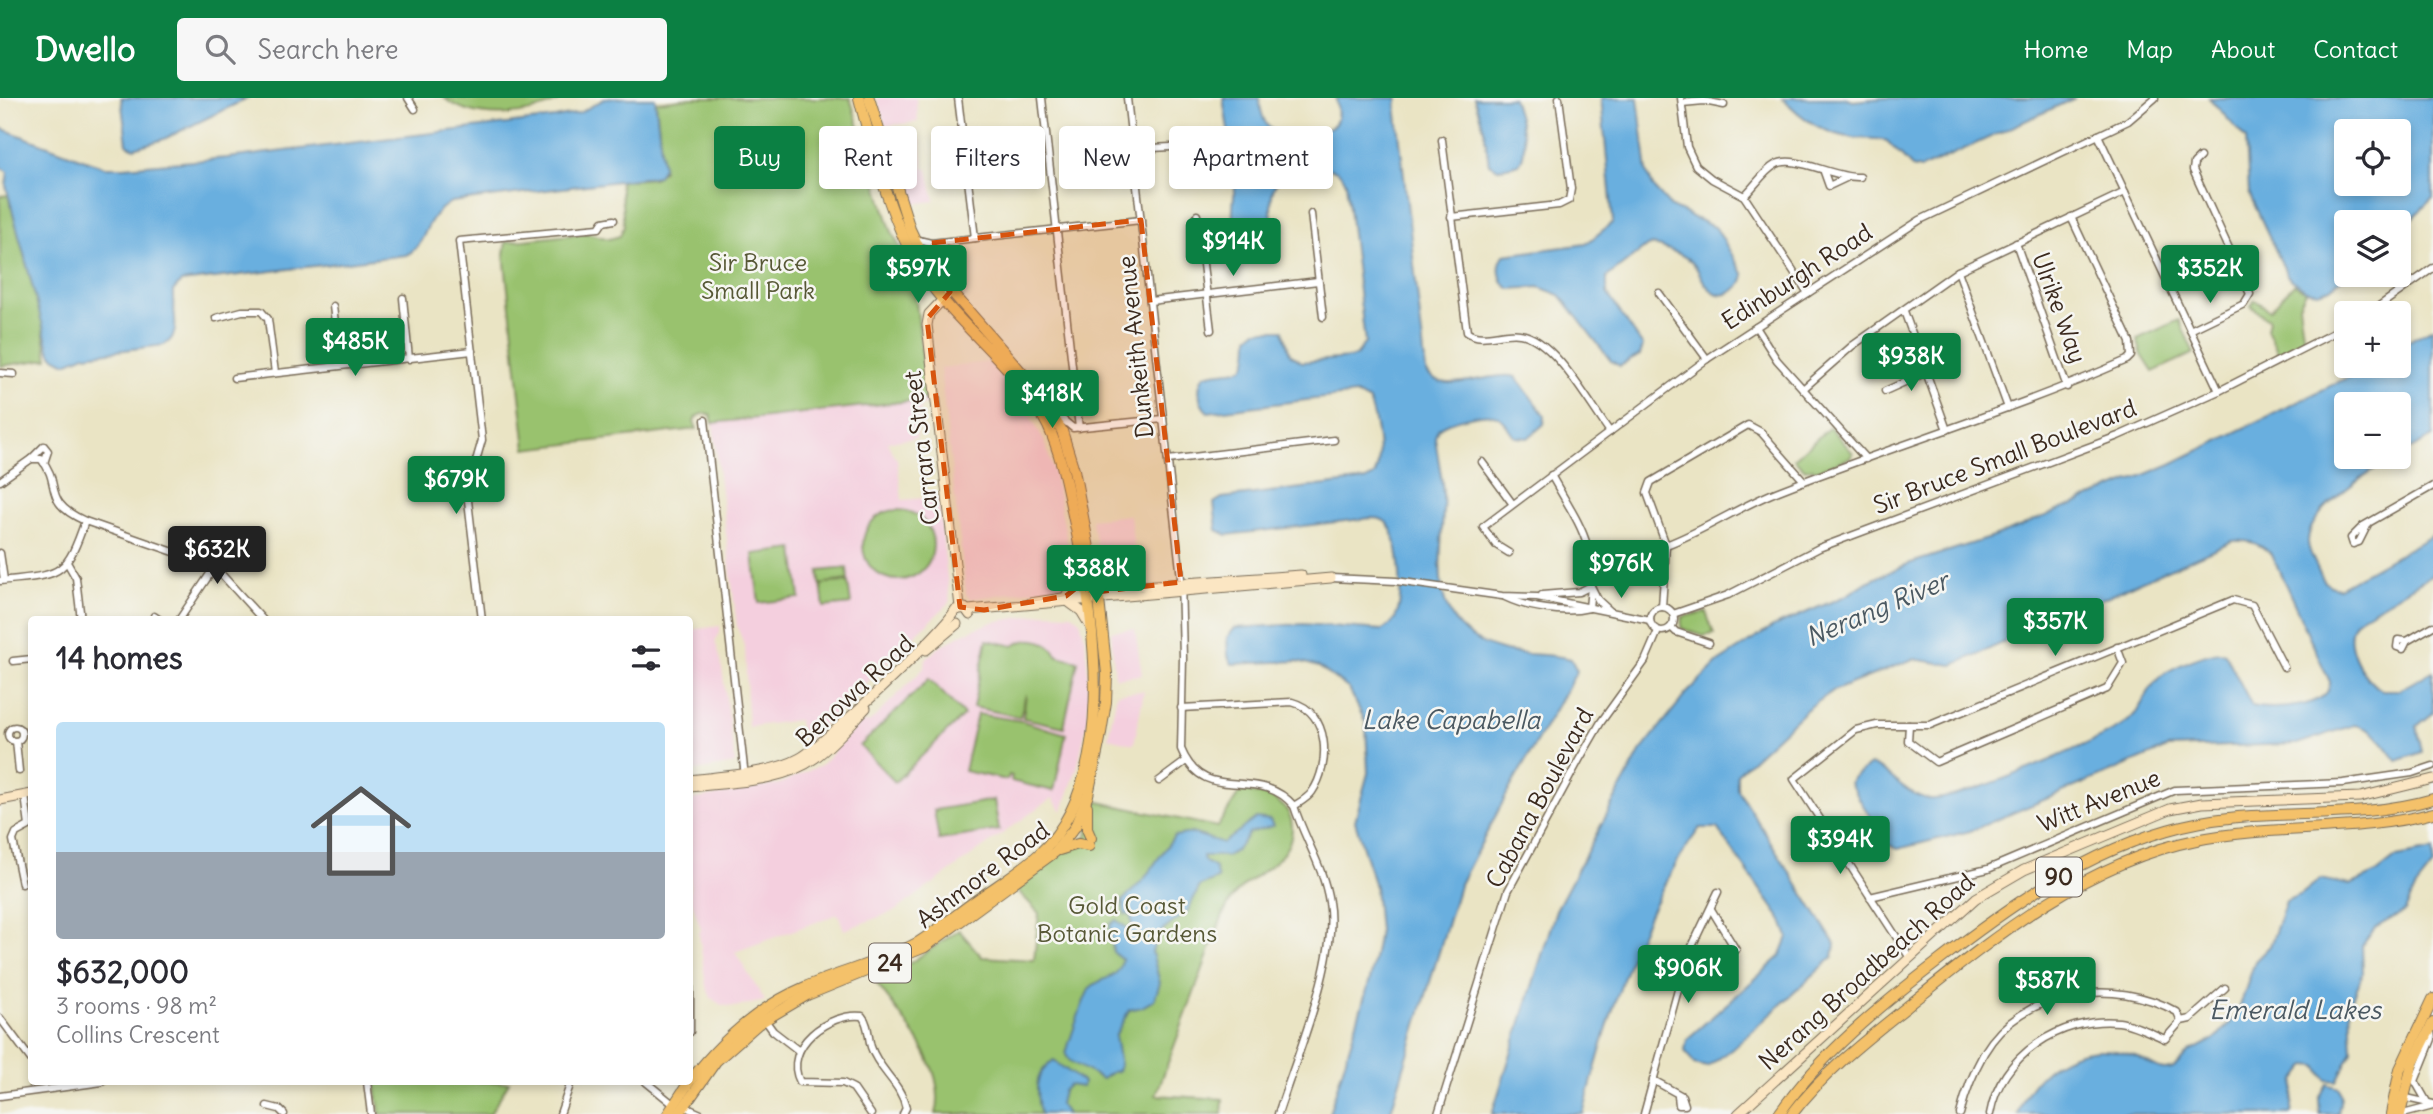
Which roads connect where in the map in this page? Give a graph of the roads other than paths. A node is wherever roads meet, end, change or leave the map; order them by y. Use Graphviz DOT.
graph roads {
  1 [pos="408,98"];
  2 [pos="859,98"];
  3 [pos="869,98"];
  4 [pos="958,98"];
  5 [pos="1042,98"];
  6 [pos="1127,98"];
  7 [pos="1559,98"];
  8 [pos="2155,98"];
  9 [pos="1681,101"];
  10 [pos="1724,105"];
  11 [pos="415,109"];
  12 [pos="1130,126"];
  13 [pos="2098,135"];
  14 [pos="1442,139"];
  15 [pos="2200,157"];
  16 [pos="1824,172"];
  17 [pos="1860,177"];
  18 [pos="1846,178"];
  19 [pos="1138,189"];
  20 [pos="2125,192"];
  21 [pos="1744,196"];
  22 [pos="1311,214"];
  23 [pos="1197,215"];
  24 [pos="1451,216"];
  25 [pos="2071,217"];
  26 [pos="1141,219"];
  27 [pos="614,220"];
  28 [pos="1056,229"];
  29 [pos="975,238"];
  30 [pos="914,239"];
  31 [pos="931,243"];
  32 [pos="2016,243"];
  33 [pos="925,261"];
  34 [pos="2433,268"];
  35 [pos="1958,271"];
  36 [pos="1318,281"];
  37 [pos="1659,293"];
  38 [pos="1808,293"];
  39 [pos="1205,295"];
  40 [pos="946,296"];
  41 [pos="403,298"];
  42 [pos="1150,301"];
  43 [pos="2386,301"];
  44 [pos="333,306"];
  45 [pos="1904,311"];
  46 [pos="1323,317"];
  47 [pos="216,318"];
  48 [pos="1756,327"];
  49 [pos="1211,330"];
  50 [pos="2190,330"];
  51 [pos="2334,333"];
  52 [pos="472,351"];
  53 [pos="409,359"];
  54 [pos="1707,359"];
  55 [pos="340,365"];
  56 [pos="1927,372"];
  57 [pos="0,373"];
  58 [pos="275,373"];
  59 [pos="14,374"];
  60 [pos="234,378"];
  61 [pos="2067,387"];
  62 [pos="1803,389"];
  63 [pos="1885,391"];
  64 [pos="2219,391"];
  65 [pos="1042,398"];
  66 [pos="2008,408"];
  67 [pos="1163,418"];
  68 [pos="705,421"];
  69 [pos="1079,428"];
  70 [pos="1947,430"];
  71 [pos="1610,432"];
  72 [pos="1334,440"];
  73 [pos="1067,446"];
  74 [pos="32,459"];
  75 [pos="1866,459"];
  76 [pos="1168,460"];
  77 [pos="1482,462"];
  78 [pos="44,463"];
  79 [pos="1551,475"];
  80 [pos="0,481"];
  81 [pos="1804,481"];
  82 [pos="2433,486"];
  83 [pos="1512,503"];
  84 [pos="85,521"];
  85 [pos="2368,524"];
  86 [pos="234,538"];
  87 [pos="1666,545"];
  88 [pos="0,553"];
  89 [pos="1510,553"];
  90 [pos="68,564"];
  91 [pos="214,566"];
  92 [pos="1084,571"];
  93 [pos="1331,578"];
  94 [pos="2,580"];
  95 [pos="1591,586"];
  96 [pos="1181,587"];
  97 [pos="1094,596"];
  98 [pos="1502,596"];
  99 [pos="1537,597"];
  100 [pos="1068,599"];
  101 [pos="1662,607"];
  102 [pos="1589,608"];
  103 [pos="966,611"];
  104 [pos="1611,612"];
  105 [pos="1672,614"];
  106 [pos="81,616"];
  107 [pos="182,616"];
  108 [pos="259,616"];
  109 [pos="482,616"];
  110 [pos="955,620"];
  111 [pos="1650,620"];
  112 [pos="2433,626"];
  113 [pos="1671,627"];
  114 [pos="1658,631"];
  115 [pos="1094,634"];
  116 [pos="2407,641"];
  117 [pos="1709,643"];
  118 [pos="2117,647"];
  119 [pos="28,660"];
  120 [pos="13,662"];
  121 [pos="2284,667"];
  122 [pos="1181,708"];
  123 [pos="1909,725"];
  124 [pos="0,729"];
  125 [pos="9,731"];
  126 [pos="28,731"];
  127 [pos="23,733"];
  128 [pos="16,741"];
  129 [pos="1186,761"];
  130 [pos="2433,766"];
  131 [pos="19,771"];
  132 [pos="745,776"];
  133 [pos="2433,779"];
  134 [pos="693,780"];
  135 [pos="1159,781"];
  136 [pos="693,786"];
  137 [pos="28,794"];
  138 [pos="1088,795"];
  139 [pos="2433,799"];
  140 [pos="0,800"];
  141 [pos="1294,806"];
  142 [pos="2433,813"];
  143 [pos="28,827"];
  144 [pos="1055,852"];
  145 [pos="22,884"];
  146 [pos="1718,892"];
  147 [pos="1870,897"];
  148 [pos="1711,909"];
  149 [pos="1736,950"];
  150 [pos="1910,958"];
  151 [pos="2225,988"];
  152 [pos="2433,999"];
  153 [pos="0,1018"];
  154 [pos="765,1020"];
  155 [pos="2181,1021"];
  156 [pos="2432,1026"];
  157 [pos="799,1051"];
  158 [pos="28,1055"];
  159 [pos="693,1077"];
  160 [pos="1653,1080"];
  161 [pos="50,1085"];
  162 [pos="81,1085"];
  163 [pos="367,1085"];
  164 [pos="570,1085"];
  165 [pos="650,1085"];
  166 [pos="688,1085"];
  167 [pos="53,1089"];
  168 [pos="0,1096"];
  169 [pos="1678,1096"];
  170 [pos="2398,1097"];
  171 [pos="2431,1104"];
  172 [pos="267,1106"];
  173 [pos="678,1108"];
  174 [pos="284,1114"];
  175 [pos="371,1114"];
  176 [pos="560,1114"];
  177 [pos="668,1114"];
  178 [pos="701,1114"];
  179 [pos="871,1114"];
  180 [pos="903,1114"];
  181 [pos="1278,1114"];
  182 [pos="1438,1114"];
  183 [pos="1644,1114"];
  184 [pos="1738,1114"];
  185 [pos="1779,1114"];
  186 [pos="1792,1114"];
  187 [pos="1960,1114"];
  188 [pos="1990,1114"];
  189 [pos="2391,1114"];
  190 [pos="2401,1114"];
  1 -- 11 [label="street"];
  2 -- 40 [label="main road, Ashmore Road / 24"];
  3 -- 30 [label="main road, Ashmore Road / 24"];
  4 -- 29 [label="street"];
  5 -- 28 [label="street"];
  6 -- 12 [label="street, Dunkeith Avenue"];
  7 -- 24 [label="street"];
  8 -- 13 [label="street, Edinburgh Road"];
  9 -- 10 [label="street"];
  9 -- 21 [label="street"];
  13 -- 20 [label="street"];
  13 -- 38 [label="street, Edinburgh Road"];
  14 -- 24 [label="street"];
  15 -- 50 [label="street"];
  16 -- 18 [label="street"];
  16 -- 18 [label="street"];
  16 -- 21 [label="street"];
  17 -- 18 [label="street"];
  19 -- 26 [label="street, Dunkeith Avenue"];
  20 -- 25 [label="street"];
  20 -- 50 [label="street"];
  21 -- 38 [label="street"];
  22 -- 36 [label="street"];
  23 -- 39 [label="street"];
  24 -- 71 [label="street"];
  25 -- 32 [label="street"];
  25 -- 61 [label="street"];
  26 -- 28 [label="street"];
  26 -- 42 [label="street, Dunkeith Avenue"];
  27 -- 52 [label="street"];
  28 -- 29 [label="street"];
  28 -- 69 [label="street"];
  29 -- 31 [label="street"];
  30 -- 31 [label="street"];
  30 -- 33 [label="main road, Ashmore Road / 24"];
  31 -- 33 [label="street"];
  32 -- 35 [label="street"];
  32 -- 61 [label="street, Ulrike Way"];
  33 -- 40 [label="main road, Ashmore Road / 24"];
  34 -- 43 [label="street"];
  35 -- 45 [label="street"];
  35 -- 66 [label="street"];
  36 -- 39 [label="street"];
  36 -- 46 [label="street"];
  37 -- 54 [label="street"];
  38 -- 48 [label="street, Edinburgh Road"];
  39 -- 42 [label="street"];
  39 -- 49 [label="street"];
  40 -- 65 [label="main road, Ashmore Road / 24"];
  40 -- 92 [label="main road, Ashmore Road / 24"];
  40 -- 103 [label="street, Carrara Street"];
  41 -- 53 [label="street"];
  42 -- 67 [label="street, Dunkeith Avenue"];
  44 -- 55 [label="street"];
  45 -- 56 [label="street"];
  45 -- 62 [label="street"];
  47 -- 58 [label="street"];
  48 -- 54 [label="street, Edinburgh Road"];
  48 -- 62 [label="street"];
  50 -- 64 [label="street"];
  51 -- 64 [label="street, Sir Bruce Small Boulevard"];
  52 -- 53 [label="street"];
  52 -- 109 [label="street"];
  53 -- 55 [label="street"];
  54 -- 71 [label="street, Edinburgh Road"];
  55 -- 58 [label="street"];
  56 -- 63 [label="street"];
  56 -- 70 [label="street"];
  57 -- 59 [label="street"];
  58 -- 60 [label="street"];
  61 -- 66 [label="street"];
  62 -- 75 [label="street"];
  64 -- 105 [label="street, Sir Bruce Small Boulevard"];
  65 -- 69 [label="street"];
  65 -- 73 [label="main road, Ashmore Road / 24"];
  66 -- 70 [label="street"];
  67 -- 69 [label="street"];
  67 -- 76 [label="street, Dunkeith Avenue"];
  68 -- 132 [label="street"];
  69 -- 73 [label="street"];
  70 -- 75 [label="street"];
  71 -- 79 [label="street, Edinburgh Road"];
  72 -- 76 [label="street"];
  73 -- 97 [label="main road, Ashmore Road / 24"];
  74 -- 78 [label="street"];
  74 -- 78 [label="street"];
  74 -- 80 [label="street"];
  75 -- 81 [label="street"];
  76 -- 96 [label="street, Dunkeith Avenue"];
  77 -- 83 [label="street"];
  78 -- 84 [label="street"];
  79 -- 83 [label="street, Edinburgh Road"];
  79 -- 95 [label="street"];
  81 -- 87 [label="street"];
  81 -- 87 [label="street"];
  82 -- 85 [label="street"];
  83 -- 89 [label="street, Edinburgh Road"];
  84 -- 90 [label="street"];
  84 -- 91 [label="street"];
  86 -- 91 [label="street"];
  87 -- 101 [label="street"];
  88 -- 94 [label="street"];
  90 -- 94 [label="street"];
  90 -- 106 [label="street"];
  91 -- 107 [label="street"];
  91 -- 108 [label="street"];
  92 -- 97 [label="main road, Ashmore Road / 24"];
  92 -- 100 [label="street"];
  93 -- 96 [label="street"];
  93 -- 98 [label="street"];
  95 -- 99 [label="street"];
  95 -- 102 [label="street"];
  95 -- 104 [label="street"];
  96 -- 97 [label="street"];
  96 -- 122 [label="street, Dunkeith Avenue"];
  97 -- 100 [label="street"];
  97 -- 115 [label="main road, Ashmore Road / 24"];
  97 -- 138 [label="main road, Ashmore Road / 24"];
  98 -- 99 [label="street"];
  98 -- 102 [label="street"];
  99 -- 102 [label="street"];
  100 -- 103 [label="street"];
  100 -- 115 [label="street"];
  101 -- 105 [label="street"];
  101 -- 111 [label="street"];
  102 -- 104 [label="street"];
  103 -- 110 [label="street"];
  103 -- 110 [label="street"];
  104 -- 111 [label="street"];
  105 -- 113 [label="street"];
  110 -- 132 [label="street, Benowa Road"];
  111 -- 114 [label="street"];
  112 -- 116 [label="street"];
  113 -- 114 [label="street"];
  113 -- 117 [label="street"];
  114 -- 182 [label="street, Cabana Boulevard"];
  115 -- 159 [label="main road, Ashmore Road / 24"];
  118 -- 121 [label="street"];
  118 -- 123 [label="street"];
  118 -- 123 [label="street"];
  119 -- 120 [label="street"];
  122 -- 129 [label="street, Dunkeith Avenue"];
  122 -- 141 [label="street"];
  123 -- 147 [label="street"];
  124 -- 125 [label="street"];
  125 -- 127 [label="street"];
  125 -- 128 [label="street"];
  126 -- 127 [label="street"];
  127 -- 128 [label="street"];
  128 -- 131 [label="street"];
  129 -- 135 [label="street"];
  129 -- 141 [label="street"];
  130 -- 147 [label="street, Witt Avenue"];
  132 -- 134 [label="street, Benowa Road"];
  132 -- 136 [label="street, Benowa Road"];
  133 -- 150 [label="street, Nerang Broadbeach Road"];
  137 -- 140 [label="street"];
  138 -- 144 [label="main road, Ashmore Road / 24"];
  138 -- 144 [label="main road"];
  139 -- 185 [label="main road, 90"];
  141 -- 181 [label="street"];
  142 -- 186 [label="main road, 90"];
  143 -- 145 [label="street"];
  144 -- 154 [label="main road, Ashmore Road / 24"];
  146 -- 148 [label="street"];
  147 -- 150 [label="street"];
  148 -- 149 [label="street"];
  148 -- 160 [label="street"];
  150 -- 184 [label="street, Nerang Broadbeach Road"];
  151 -- 155 [label="street"];
  152 -- 170 [label="main road"];
  153 -- 158 [label="street"];
  154 -- 157 [label="street"];
  154 -- 173 [label="main road, Ashmore Road / 24"];
  155 -- 187 [label="street"];
  155 -- 188 [label="street"];
  156 -- 170 [label="main road"];
  156 -- 171 [label="street"];
  157 -- 179 [label="street"];
  157 -- 180 [label="street"];
  160 -- 169 [label="street"];
  160 -- 183 [label="street"];
  161 -- 167 [label="street"];
  162 -- 167 [label="street"];
  163 -- 175 [label="street"];
  164 -- 176 [label="street"];
  165 -- 173 [label="street"];
  166 -- 173 [label="main road, Ashmore Road / 24"];
  167 -- 168 [label="street"];
  170 -- 171 [label="street"];
  170 -- 189 [label="main road"];
  170 -- 190 [label="main road"];
  171 -- 190 [label="street"];
  172 -- 174 [label="street"];
  173 -- 177 [label="main road, Ashmore Road / 24"];
  173 -- 178 [label="street"];
}
